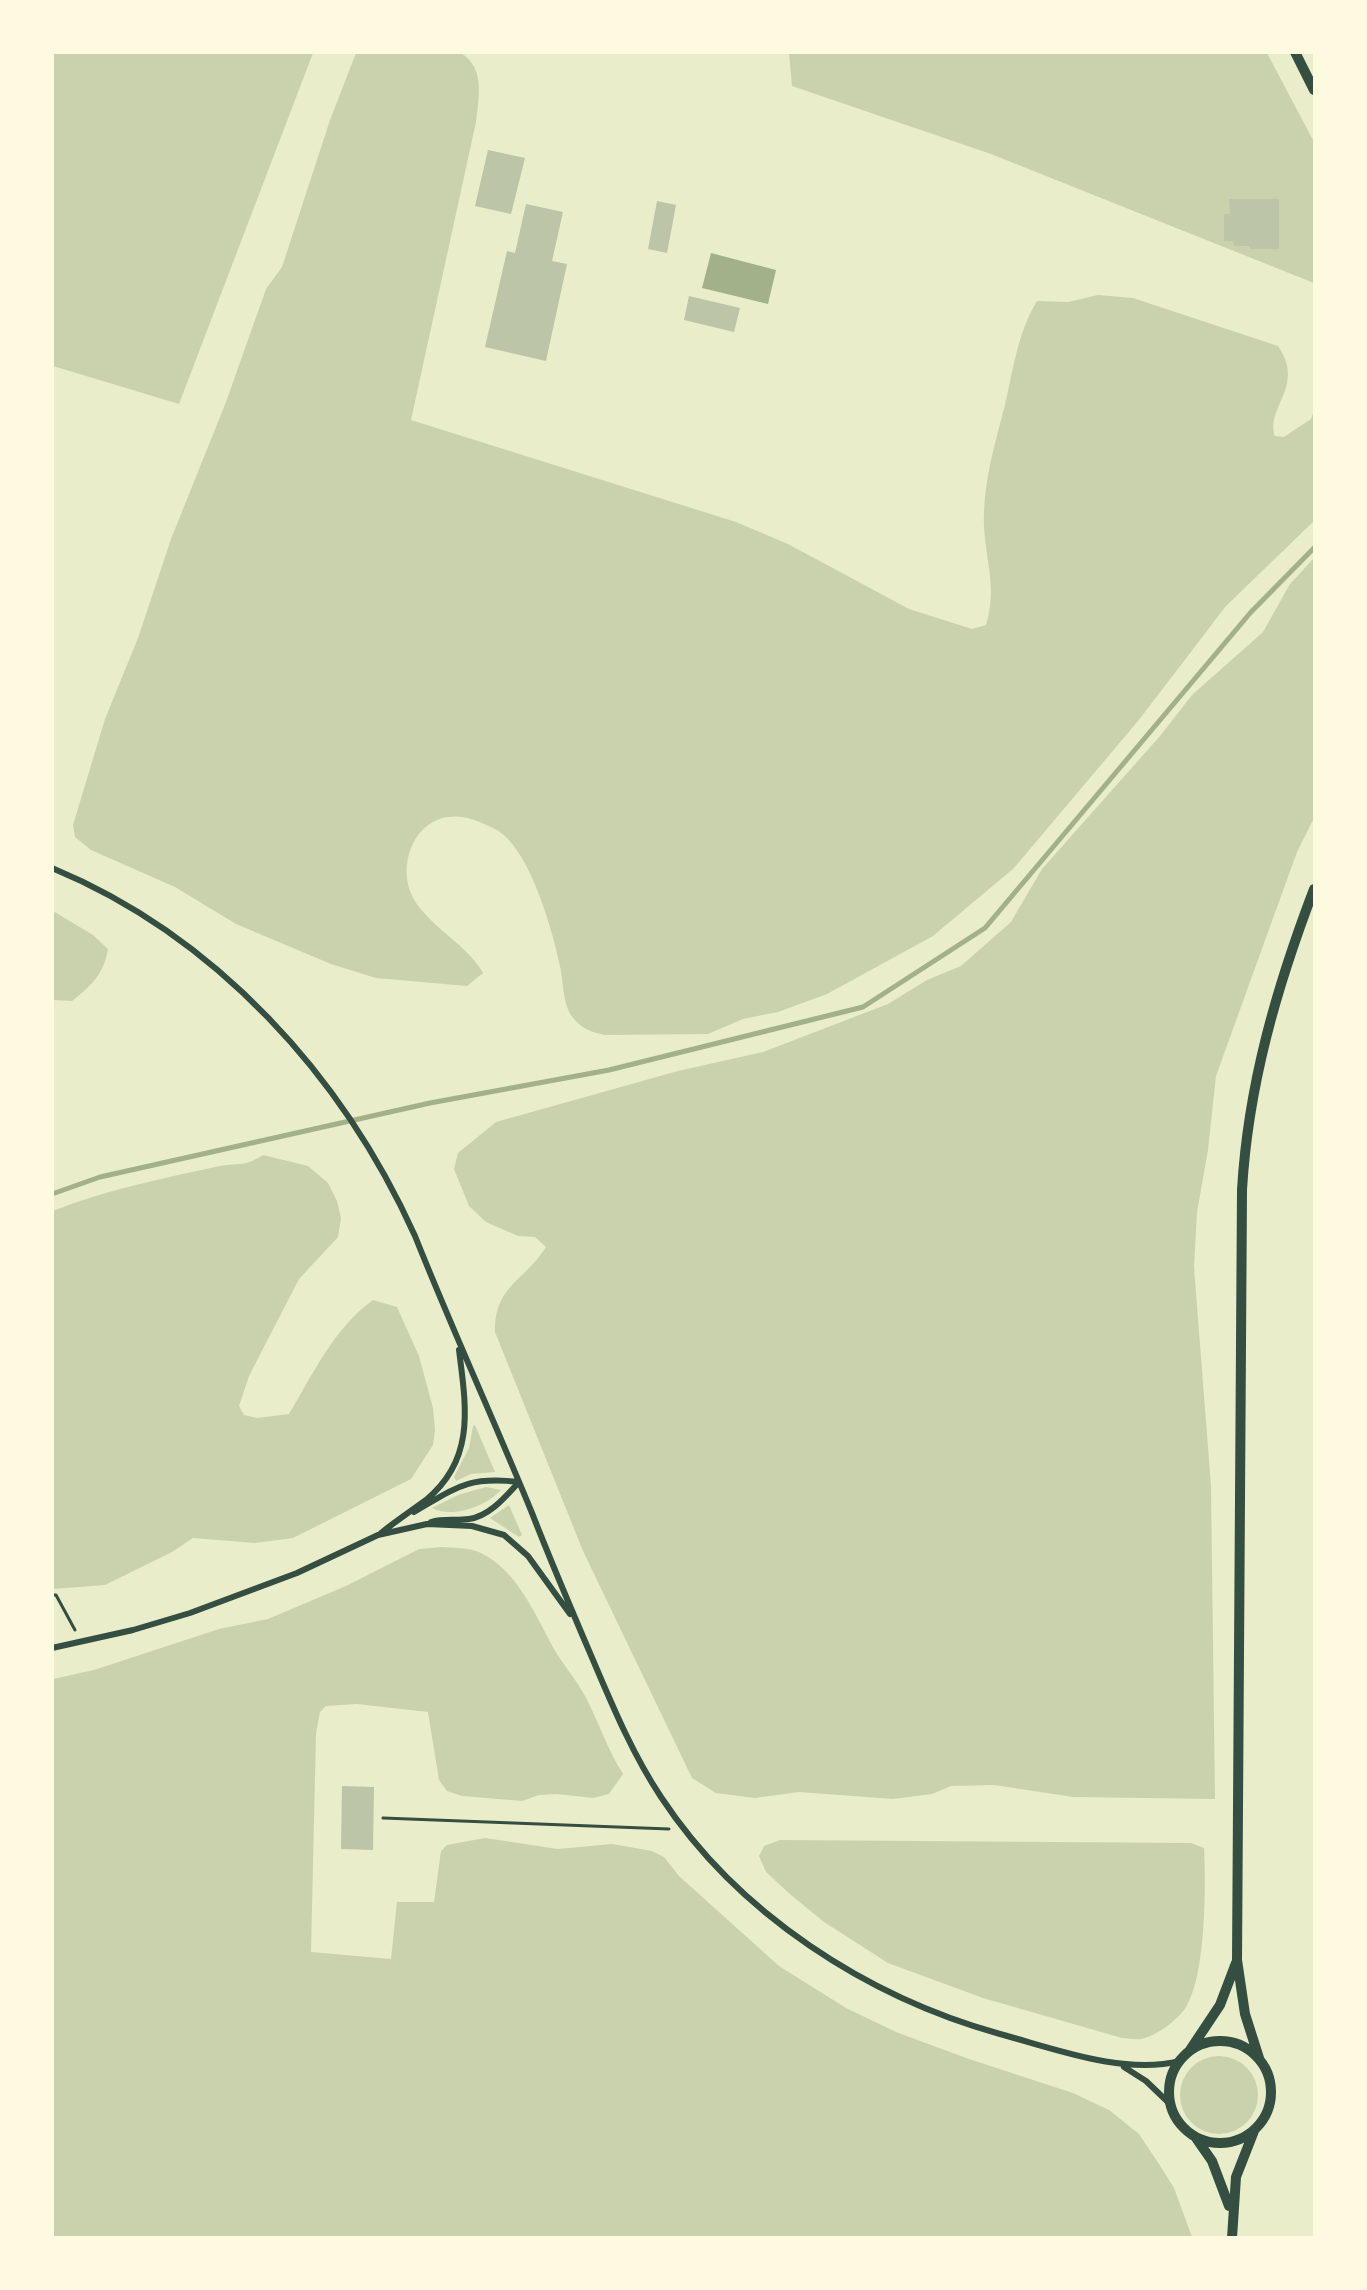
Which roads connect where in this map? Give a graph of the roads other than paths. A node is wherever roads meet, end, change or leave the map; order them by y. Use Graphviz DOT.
graph roads {
  1 [pos="1295,52"];
  2 [pos="1314,90"];
  3 [pos="52,867"];
  4 [pos="1314,889"];
  5 [pos="458,1344"];
  6 [pos="519,1482"];
  7 [pos="378,1535"];
  8 [pos="575,1620"];
  9 [pos="52,1648"];
  10 [pos="1237,1960"];
  11 [pos="1184,2057"];
  12 [pos="1259,2058"];
  13 [pos="1118,2064"];
  14 [pos="1170,2104"];
  15 [pos="1254,2131"];
  16 [pos="1196,2138"];
  17 [pos="1231,2211"];
  18 [pos="1232,2238"];
  1 -- 2 [label="street"];
  3 -- 5 [label="street"];
  4 -- 10 [label="street"];
  5 -- 6 [label="street"];
  5 -- 7 [label="street"];
  6 -- 7 [label="street"];
  6 -- 7 [label="street"];
  6 -- 8 [label="street"];
  7 -- 8 [label="street"];
  7 -- 9 [label="street"];
  8 -- 13 [label="street"];
  10 -- 11 [label="street"];
  10 -- 12 [label="street"];
  11 -- 12 [label="street"];
  11 -- 13 [label="street"];
  11 -- 14 [label="street"];
  12 -- 15 [label="street"];
  13 -- 14 [label="street"];
  14 -- 16 [label="street"];
  15 -- 16 [label="street"];
  15 -- 17 [label="street"];
  16 -- 17 [label="street"];
  17 -- 18 [label="street"];
}
